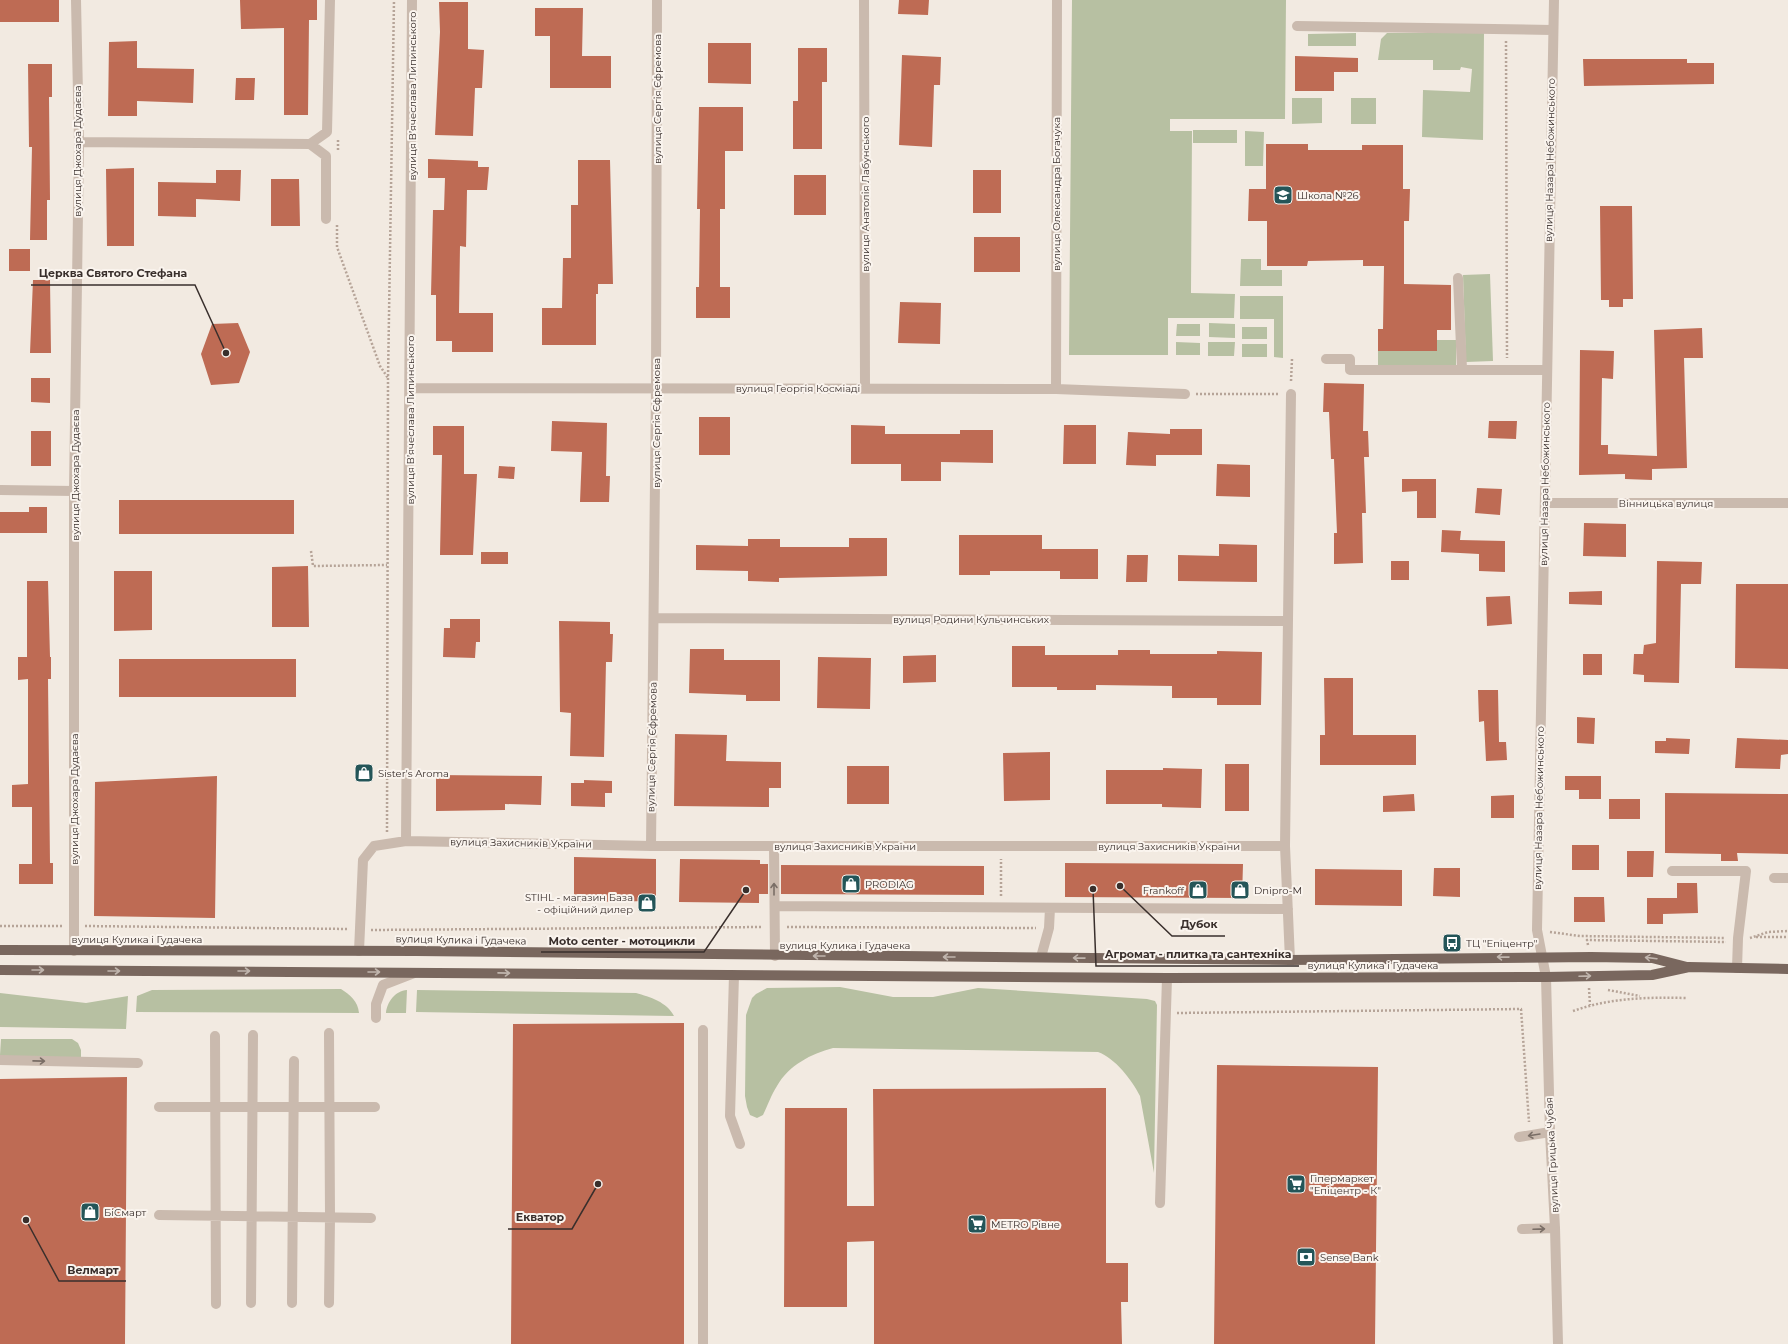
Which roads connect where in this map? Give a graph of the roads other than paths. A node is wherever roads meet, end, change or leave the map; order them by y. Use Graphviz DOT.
graph roads {
  1 [pos="76,0"];
  2 [pos="330,0"];
  3 [pos="412,0"];
  4 [pos="657,0"];
  5 [pos="864,0"];
  6 [pos="1057,0"];
  7 [pos="1554,0"];
  8 [pos="1298,26"];
  9 [pos="1552,30"];
  10 [pos="78,142"];
  11 [pos="310,144"];
  12 [pos="326,219"];
  13 [pos="1458,278"];
  14 [pos="1326,359"];
  15 [pos="1462,369"];
  16 [pos="1547,370"];
  17 [pos="410,388"];
  18 [pos="865,388"];
  19 [pos="656,389"];
  20 [pos="1056,389"];
  21 [pos="1185,394"];
  22 [pos="1291,394"];
  23 [pos="0,490"];
  24 [pos="74,491"];
  25 [pos="1545,502"];
  26 [pos="1788,503"];
  27 [pos="654,618"];
  28 [pos="1288,621"];
  29 [pos="406,840"];
  30 [pos="651,846"];
  31 [pos="774,846"];
  32 [pos="1285,846"];
  33 [pos="1672,871"];
  34 [pos="1774,878"];
  35 [pos="1788,878"];
  36 [pos="775,906"];
  37 [pos="1050,908"];
  38 [pos="1288,909"];
  39 [pos="0,950"];
  40 [pos="74,951"];
  41 [pos="360,951"];
  42 [pos="775,956"];
  43 [pos="1041,958"];
  44 [pos="1290,960"];
  45 [pos="1544,967"];
  46 [pos="1689,968"];
  47 [pos="1737,968"];
  48 [pos="1788,969"];
  49 [pos="0,970"];
  50 [pos="415,972"];
  51 [pos="734,975"];
  52 [pos="1166,978"];
  53 [pos="376,1018"];
  54 [pos="703,1030"];
  55 [pos="329,1033"];
  56 [pos="253,1035"];
  57 [pos="215,1036"];
  58 [pos="0,1060"];
  59 [pos="294,1061"];
  60 [pos="138,1063"];
  61 [pos="158,1107"];
  62 [pos="214,1107"];
  63 [pos="254,1107"];
  64 [pos="293,1107"];
  65 [pos="329,1107"];
  66 [pos="375,1107"];
  67 [pos="1550,1132"];
  68 [pos="1519,1137"];
  69 [pos="740,1144"];
  70 [pos="1160,1203"];
  71 [pos="159,1215"];
  72 [pos="215,1216"];
  73 [pos="251,1216"];
  74 [pos="291,1217"];
  75 [pos="330,1217"];
  76 [pos="371,1218"];
  77 [pos="1555,1228"];
  78 [pos="1522,1229"];
  79 [pos="251,1303"];
  80 [pos="292,1303"];
  81 [pos="329,1303"];
  82 [pos="216,1304"];
  83 [pos="703,1344"];
  84 [pos="1558,1344"];
  1 -- 10 [label="street, вулиця Джохара Дудаєва"];
  2 -- 11 [label="street"];
  3 -- 17 [label="street, вулиця Вʼячеслава Липинського"];
  4 -- 19 [label="street, вулиця Сергія Єфремова"];
  5 -- 18 [label="street, вулиця Анатолія Лабунського"];
  6 -- 20 [label="street, вулиця Олександра Богачука"];
  7 -- 9 [label="street, вулиця Назара Небожинського"];
  8 -- 9 [label="street"];
  9 -- 16 [label="street, вулиця Назара Небожинського"];
  10 -- 11 [label="street"];
  10 -- 24 [label="street, вулиця Джохара Дудаєва"];
  11 -- 12 [label="street"];
  13 -- 15 [label="street"];
  14 -- 15 [label="street"];
  15 -- 16 [label="street"];
  16 -- 25 [label="street, вулиця Назара Небожинського"];
  17 -- 19 [label="street, вулиця Георгія Косміаді"];
  17 -- 29 [label="street, вулиця Вʼячеслава Липинського"];
  18 -- 19 [label="street, вулиця Георгія Косміаді"];
  18 -- 20 [label="street, вулиця Георгія Косміаді"];
  19 -- 27 [label="street, вулиця Сергія Єфремова"];
  20 -- 21 [label="street, вулиця Георгія Косміаді"];
  22 -- 28 [label="street"];
  23 -- 24 [label="street"];
  24 -- 40 [label="street, вулиця Джохара Дудаєва"];
  25 -- 26 [label="street, Вінницька вулиця"];
  25 -- 45 [label="street, вулиця Назара Небожинського"];
  27 -- 28 [label="street, вулиця Родини Кульчинських"];
  27 -- 30 [label="street, вулиця Сергія Єфремова"];
  28 -- 32 [label="street"];
  29 -- 30 [label="street, вулиця Захисників України"];
  29 -- 41 [label="street, вулиця Захисників України"];
  30 -- 31 [label="street, вулиця Захисників України"];
  31 -- 32 [label="street, вулиця Захисників України"];
  36 -- 31 [label="street, one-way"];
  32 -- 38 [label="street"];
  33 -- 47 [label="street"];
  34 -- 35 [label="street"];
  36 -- 37 [label="street"];
  36 -- 42 [label="street"];
  37 -- 38 [label="street"];
  37 -- 43 [label="street"];
  38 -- 44 [label="street"];
  39 -- 40 [label="main road, вулиця Кулика і Гудачека"];
  40 -- 41 [label="main road, вулиця Кулика і Гудачека"];
  41 -- 42 [label="main road, вулиця Кулика і Гудачека"];
  43 -- 42 [label="main road, вулиця Кулика і Гудачека, one-way"];
  44 -- 43 [label="main road, вулиця Кулика і Гудачека, one-way"];
  45 -- 44 [label="main road, вулиця Кулика і Гудачека, one-way"];
  45 -- 46 [label="main road, вулиця Кулика і Гудачека, one-way"];
  46 -- 45 [label="main road, вулиця Кулика і Гудачека, one-way"];
  45 -- 52 [label="main road, вулиця Кулика і Гудачека"];
  45 -- 67 [label="street, вулиця Грицька Чубая"];
  46 -- 47 [label="main road, вулиця Кулика і Гудачека"];
  47 -- 48 [label="main road, вулиця Кулика і Гудачека"];
  49 -- 50 [label="main road, вулиця Кулика і Гудачека, one-way"];
  50 -- 51 [label="main road, вулиця Кулика і Гудачека, one-way"];
  50 -- 53 [label="street"];
  51 -- 52 [label="main road, вулиця Кулика і Гудачека"];
  51 -- 69 [label="street"];
  52 -- 70 [label="street"];
  54 -- 83 [label="street"];
  55 -- 65 [label="street"];
  56 -- 63 [label="street"];
  57 -- 62 [label="street"];
  58 -- 60 [label="street, one-way"];
  59 -- 64 [label="street"];
  61 -- 62 [label="street"];
  62 -- 63 [label="street"];
  62 -- 72 [label="street"];
  63 -- 64 [label="street"];
  63 -- 73 [label="street"];
  64 -- 65 [label="street"];
  64 -- 74 [label="street"];
  65 -- 66 [label="street"];
  65 -- 75 [label="street"];
  67 -- 68 [label="street, one-way"];
  67 -- 77 [label="street, вулиця Грицька Чубая"];
  71 -- 72 [label="street"];
  72 -- 73 [label="street"];
  72 -- 82 [label="street"];
  73 -- 74 [label="street"];
  73 -- 79 [label="street"];
  74 -- 75 [label="street"];
  74 -- 80 [label="street"];
  75 -- 76 [label="street"];
  75 -- 81 [label="street"];
  78 -- 77 [label="street, one-way"];
  77 -- 84 [label="street, вулиця Грицька Чубая"];
}
